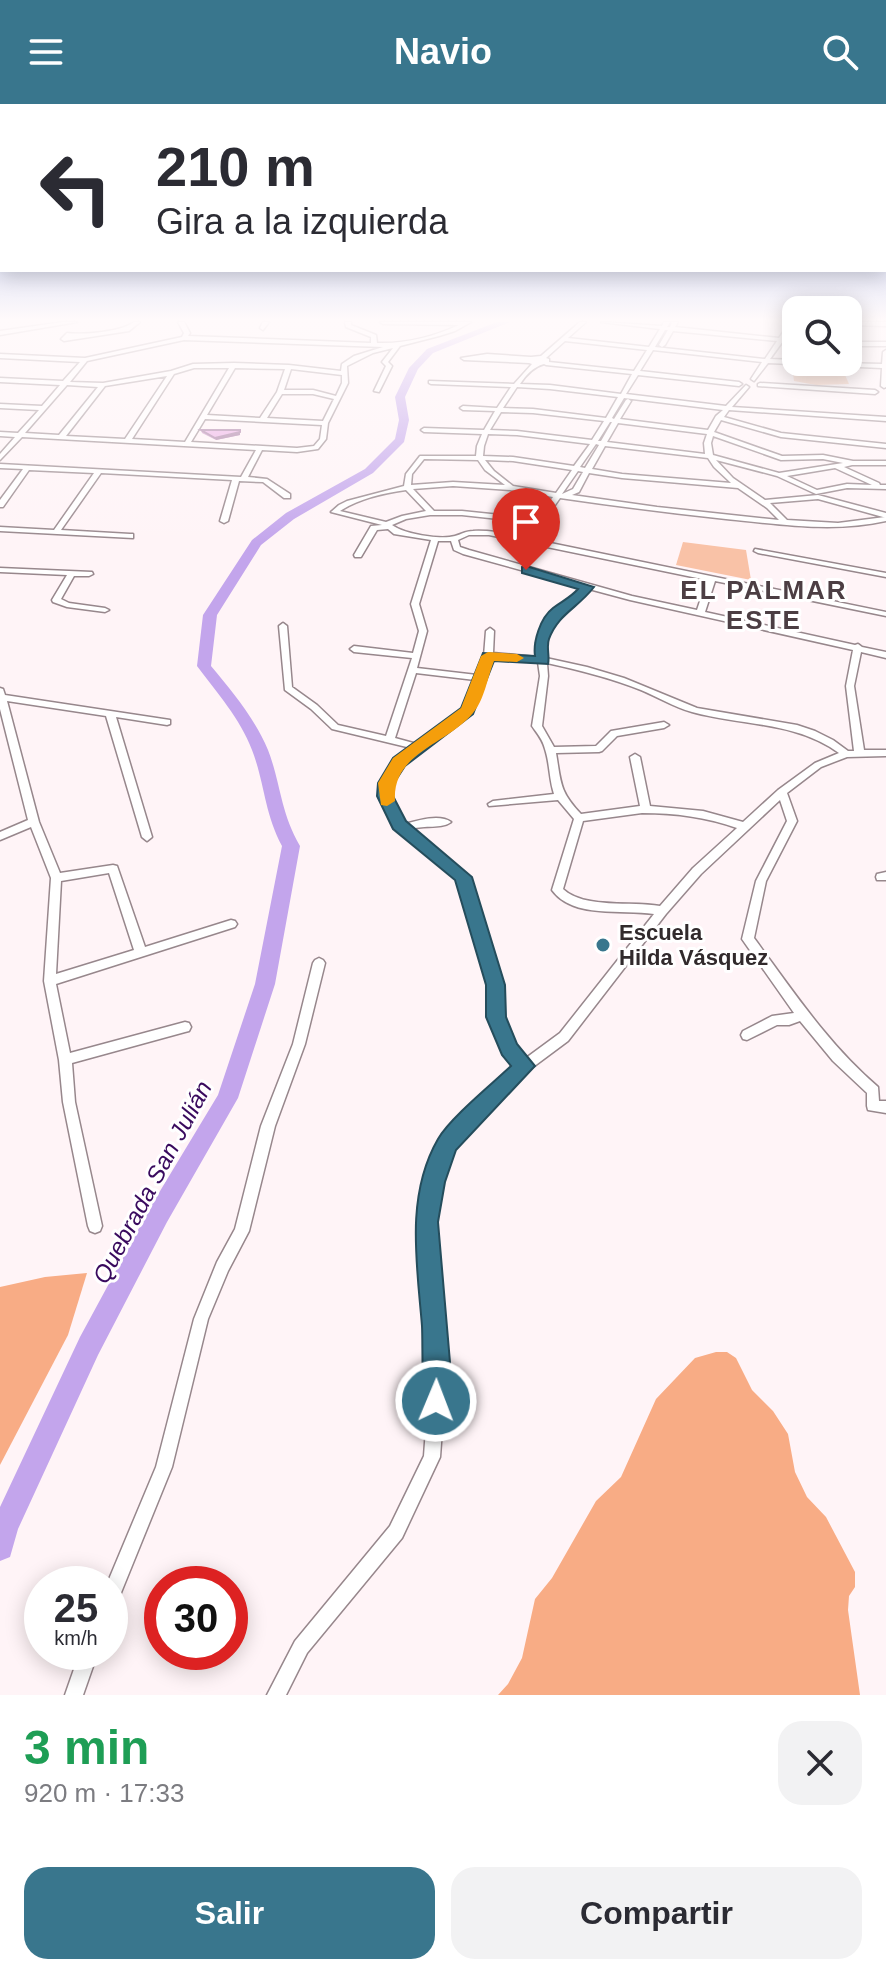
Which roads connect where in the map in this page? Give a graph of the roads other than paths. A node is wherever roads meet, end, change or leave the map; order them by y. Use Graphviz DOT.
graph roads {
  1 [pos="54,396"];
  2 [pos="94,396"];
  3 [pos="157,396"];
  4 [pos="216,396"];
  5 [pos="277,396"];
  6 [pos="328,396"];
  7 [pos="510,396"];
  8 [pos="626,396"];
  9 [pos="628,396"];
  10 [pos="734,396"];
  11 [pos="337,398"];
  12 [pos="0,406"];
  13 [pos="44,408"];
  14 [pos="463,408"];
  15 [pos="726,408"];
  16 [pos="500,409"];
  17 [pos="204,417"];
  18 [pos="718,417"];
  19 [pos="263,419"];
  20 [pos="886,419"];
  21 [pos="612,421"];
  22 [pos="325,423"];
  23 [pos="424,430"];
  24 [pos="484,431"];
  25 [pos="709,432"];
  26 [pos="0,434"];
  27 [pos="20,435"];
  28 [pos="61,437"];
  29 [pos="127,441"];
  30 [pos="187,444"];
  31 [pos="593,444"];
  32 [pos="603,445"];
  33 [pos="886,446"];
  34 [pos="260,448"];
  35 [pos="479,456"];
  36 [pos="709,456"];
  37 [pos="0,458"];
  38 [pos="853,463"];
  39 [pos="886,463"];
  40 [pos="0,466"];
  41 [pos="838,467"];
  42 [pos="27,468"];
  43 [pos="577,469"];
  44 [pos="588,470"];
  45 [pos="98,472"];
  46 [pos="779,475"];
  47 [pos="240,479"];
  48 [pos="510,486"];
  49 [pos="740,486"];
  50 [pos="884,486"];
  51 [pos="407,487"];
  52 [pos="817,494"];
  53 [pos="287,496"];
  54 [pos="561,497"];
  55 [pos="763,502"];
  56 [pos="0,505"];
  57 [pos="433,514"];
  58 [pos="886,517"];
  59 [pos="224,521"];
  60 [pos="539,521"];
  61 [pos="784,522"];
  62 [pos="387,526"];
  63 [pos="0,529"];
  64 [pos="56,532"];
  65 [pos="130,536"];
  66 [pos="435,539"];
  67 [pos="454,539"];
  68 [pos="527,540"];
  69 [pos="758,551"];
  70 [pos="358,555"];
  71 [pos="0,570"];
  72 [pos="72,573"];
  73 [pos="89,574"];
  74 [pos="886,575"];
  75 [pos="712,578"];
  76 [pos="587,587"];
  77 [pos="105,610"];
  78 [pos="700,614"];
  79 [pos="886,614"];
  80 [pos="283,626"];
  81 [pos="490,631"];
  82 [pos="858,647"];
  83 [pos="354,649"];
  84 [pos="416,656"];
  85 [pos="488,656"];
  86 [pos="883,656"];
  87 [pos="542,661"];
  88 [pos="412,670"];
  89 [pos="480,678"];
  90 [pos="1,694"];
  91 [pos="110,713"];
  92 [pos="167,722"];
  93 [pos="664,725"];
  94 [pos="390,738"];
  95 [pos="419,747"];
  96 [pos="551,750"];
  97 [pos="852,753"];
  98 [pos="886,753"];
  99 [pos="635,757"];
  100 [pos="782,792"];
  101 [pos="559,797"];
  102 [pos="493,804"];
  103 [pos="645,808"];
  104 [pos="579,818"];
  105 [pos="34,822"];
  106 [pos="446,822"];
  107 [pos="744,826"];
  108 [pos="403,828"];
  109 [pos="0,836"];
  110 [pos="147,837"];
  111 [pos="56,878"];
  112 [pos="662,911"];
  113 [pos="231,924"];
  114 [pos="141,953"];
  115 [pos="319,963"];
  116 [pos="50,981"];
  117 [pos="802,1015"];
  118 [pos="185,1027"];
  119 [pos="747,1035"];
  120 [pos="65,1060"];
  121 [pos="525,1066"];
  122 [pos="886,1107"];
  123 [pos="95,1226"];
  124 [pos="124,1566"];
  125 [pos="83,1670"];
  126 [pos="74,1695"];
  127 [pos="276,1695"];
  1 -- 13 [label="street"];
  2 -- 28 [label="street"];
  3 -- 29 [label="street"];
  4 -- 17 [label="street"];
  5 -- 19 [label="street"];
  6 -- 11 [label="street"];
  7 -- 16 [label="street"];
  8 -- 21 [label="street"];
  9 -- 15 [label="street"];
  10 -- 15 [label="street"];
  11 -- 22 [label="street"];
  12 -- 13 [label="street"];
  13 -- 27 [label="street"];
  14 -- 16 [label="street"];
  15 -- 18 [label="street"];
  15 -- 20 [label="street"];
  16 -- 21 [label="street"];
  16 -- 24 [label="street"];
  17 -- 19 [label="street"];
  17 -- 30 [label="street"];
  18 -- 25 [label="street"];
  18 -- 33 [label="street"];
  19 -- 22 [label="street"];
  21 -- 25 [label="street"];
  21 -- 31 [label="street"];
  21 -- 32 [label="street"];
  22 -- 34 [label="street"];
  23 -- 24 [label="street"];
  24 -- 31 [label="street"];
  24 -- 35 [label="street"];
  25 -- 36 [label="street"];
  25 -- 38 [label="street"];
  26 -- 27 [label="street"];
  27 -- 28 [label="street"];
  27 -- 37 [label="street"];
  28 -- 29 [label="street"];
  29 -- 30 [label="street"];
  30 -- 34 [label="street"];
  31 -- 32 [label="street"];
  31 -- 43 [label="street"];
  32 -- 36 [label="street"];
  32 -- 44 [label="street"];
  34 -- 47 [label="street"];
  35 -- 43 [label="street"];
  35 -- 48 [label="street"];
  35 -- 51 [label="street"];
  36 -- 46 [label="street"];
  36 -- 49 [label="street"];
  38 -- 39 [label="street"];
  38 -- 41 [label="street"];
  40 -- 42 [label="street"];
  41 -- 46 [label="street"];
  41 -- 50 [label="street"];
  42 -- 45 [label="street"];
  42 -- 56 [label="street"];
  43 -- 44 [label="street"];
  43 -- 54 [label="street"];
  44 -- 49 [label="street"];
  44 -- 54 [label="street"];
  45 -- 47 [label="street"];
  45 -- 64 [label="street"];
  46 -- 52 [label="street"];
  47 -- 53 [label="street"];
  47 -- 59 [label="street"];
  48 -- 51 [label="street"];
  48 -- 54 [label="street"];
  49 -- 55 [label="street"];
  50 -- 52 [label="street"];
  51 -- 57 [label="street"];
  51 -- 62 [label="street"];
  52 -- 55 [label="street"];
  52 -- 58 [label="street"];
  54 -- 60 [label="street"];
  54 -- 61 [label="street"];
  55 -- 61 [label="street"];
  57 -- 60 [label="street"];
  57 -- 62 [label="street"];
  58 -- 61 [label="street"];
  60 -- 68 [label="street"];
  62 -- 66 [label="street"];
  62 -- 70 [label="street"];
  63 -- 64 [label="street"];
  64 -- 65 [label="street"];
  66 -- 67 [label="street"];
  66 -- 84 [label="street"];
  67 -- 68 [label="street"];
  67 -- 76 [label="street"];
  68 -- 75 [label="street"];
  69 -- 74 [label="street"];
  71 -- 72 [label="street"];
  72 -- 73 [label="street"];
  72 -- 77 [label="street"];
  75 -- 78 [label="street"];
  75 -- 79 [label="street"];
  76 -- 78 [label="street"];
  76 -- 87 [label="street"];
  78 -- 82 [label="street"];
  80 -- 94 [label="street"];
  81 -- 85 [label="street"];
  82 -- 86 [label="street"];
  82 -- 97 [label="street"];
  83 -- 84 [label="street"];
  84 -- 88 [label="street"];
  85 -- 87 [label="street"];
  85 -- 89 [label="street"];
  87 -- 96 [label="street"];
  87 -- 97 [label="street"];
  88 -- 89 [label="street"];
  88 -- 94 [label="street"];
  89 -- 95 [label="street"];
  90 -- 91 [label="street"];
  90 -- 105 [label="street"];
  91 -- 92 [label="street"];
  91 -- 110 [label="street"];
  93 -- 96 [label="street"];
  94 -- 95 [label="street"];
  95 -- 108 [label="street"];
  96 -- 101 [label="street"];
  97 -- 98 [label="street"];
  97 -- 100 [label="street"];
  99 -- 103 [label="street"];
  100 -- 107 [label="street"];
  100 -- 117 [label="street"];
  101 -- 102 [label="street"];
  101 -- 104 [label="street"];
  103 -- 104 [label="street"];
  103 -- 107 [label="street"];
  104 -- 112 [label="street"];
  105 -- 109 [label="street"];
  105 -- 111 [label="street"];
  106 -- 108 [label="street"];
  107 -- 112 [label="street"];
  108 -- 121 [label="street"];
  111 -- 114 [label="street"];
  111 -- 116 [label="street"];
  112 -- 121 [label="street"];
  113 -- 114 [label="street"];
  114 -- 116 [label="street"];
  115 -- 124 [label="street"];
  116 -- 120 [label="street"];
  117 -- 119 [label="street"];
  117 -- 122 [label="street"];
  118 -- 120 [label="street"];
  120 -- 123 [label="street"];
  121 -- 127 [label="street"];
  125 -- 126 [label="street"];
}
